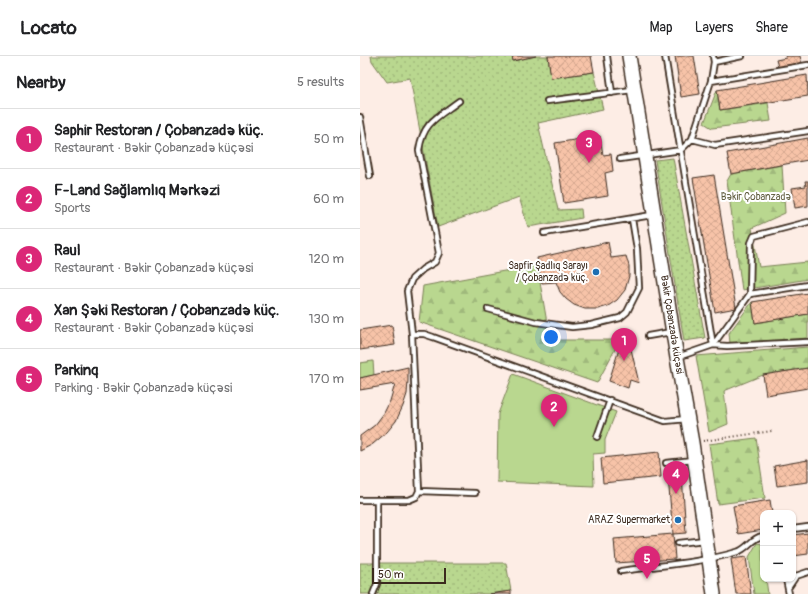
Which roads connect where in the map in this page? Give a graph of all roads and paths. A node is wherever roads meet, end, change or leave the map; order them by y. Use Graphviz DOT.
graph roads {
  1 [pos="606,56"];
  2 [pos="629,56"];
  3 [pos="665,56"];
  4 [pos="713,56"];
  5 [pos="742,56"];
  6 [pos="714,62"];
  7 [pos="808,65"];
  8 [pos="711,81"];
  9 [pos="634,90"];
  10 [pos="612,93"];
  11 [pos="459,101"];
  12 [pos="547,101"];
  13 [pos="360,116"];
  14 [pos="808,131"];
  15 [pos="692,139"];
  16 [pos="680,150"];
  17 [pos="644,156"];
  18 [pos="620,159"];
  19 [pos="370,176"];
  20 [pos="654,215"];
  21 [pos="632,219"];
  22 [pos="808,222"];
  23 [pos="544,233"];
  24 [pos="808,285"];
  25 [pos="750,294"];
  26 [pos="488,308"];
  27 [pos="672,332"];
  28 [pos="412,334"];
  29 [pos="648,336"];
  30 [pos="808,342"];
  31 [pos="713,345"];
  32 [pos="677,358"];
  33 [pos="610,400"];
  34 [pos="687,418"];
  35 [pos="772,431"];
  36 [pos="597,437"];
  37 [pos="692,443"];
  38 [pos="694,460"];
  39 [pos="666,464"];
  40 [pos="419,490"];
  41 [pos="475,493"];
  42 [pos="360,500"];
  43 [pos="377,500"];
  44 [pos="808,527"];
  45 [pos="796,529"];
  46 [pos="760,537"];
  47 [pos="705,540"];
  48 [pos="678,543"];
  49 [pos="708,558"];
  50 [pos="622,571"];
  51 [pos="808,572"];
  52 [pos="787,582"];
  53 [pos="788,588"];
  54 [pos="373,594"];
  55 [pos="714,594"];
  56 [pos="789,594"];
  1 -- 10 [label="lane"];
  2 -- 9 [label="street, Bəkir Çobanzadə küçəsi"];
  3 -- 16 [label="lane"];
  4 -- 6 [label="lane"];
  5 -- 6 [label="lane"];
  6 -- 8 [label="lane"];
  7 -- 8 [label="lane"];
  8 -- 15 [label="lane"];
  9 -- 10 [label="lane"];
  9 -- 17 [label="street, Bəkir Çobanzadə küçəsi"];
  10 -- 12 [label="lane"];
  11 -- 28 [label="lane"];
  13 -- 19 [label="lane"];
  14 -- 15 [label="lane"];
  15 -- 16 [label="lane"];
  16 -- 17 [label="lane"];
  16 -- 31 [label="lane"];
  17 -- 18 [label="lane"];
  17 -- 20 [label="street, Bəkir Çobanzadə küçəsi"];
  20 -- 21 [label="lane"];
  20 -- 27 [label="street, Bəkir Çobanzadə küçəsi"];
  21 -- 23 [label="lane"];
  21 -- 26 [label="lane"];
  22 -- 25 [label="lane"];
  24 -- 25 [label="lane"];
  25 -- 31 [label="lane"];
  27 -- 29 [label="lane"];
  27 -- 32 [label="street, Bəkir Çobanzadə küçəsi"];
  28 -- 33 [label="lane"];
  28 -- 40 [label="lane"];
  30 -- 31 [label="lane"];
  31 -- 32 [label="lane"];
  32 -- 34 [label="street, Bəkir Çobanzadə küçəsi"];
  33 -- 34 [label="lane"];
  33 -- 36 [label="lane"];
  34 -- 37 [label="street, Bəkir Çobanzadə küçəsi"];
  35 -- 37 [label="path"];
  37 -- 38 [label="street, Bəkir Çobanzadə küçəsi"];
  38 -- 39 [label="lane"];
  38 -- 47 [label="street, Bəkir Çobanzadə küçəsi"];
  40 -- 41 [label="lane"];
  40 -- 43 [label="lane"];
  42 -- 43 [label="lane"];
  43 -- 54 [label="lane"];
  44 -- 45 [label="lane"];
  46 -- 49 [label="lane"];
  47 -- 48 [label="lane"];
  47 -- 49 [label="street, Bəkir Çobanzadə küçəsi"];
  49 -- 50 [label="lane"];
  49 -- 55 [label="street, Bəkir Çobanzadə küçəsi"];
  51 -- 53 [label="lane"];
  52 -- 53 [label="lane"];
  53 -- 56 [label="lane"];
}
